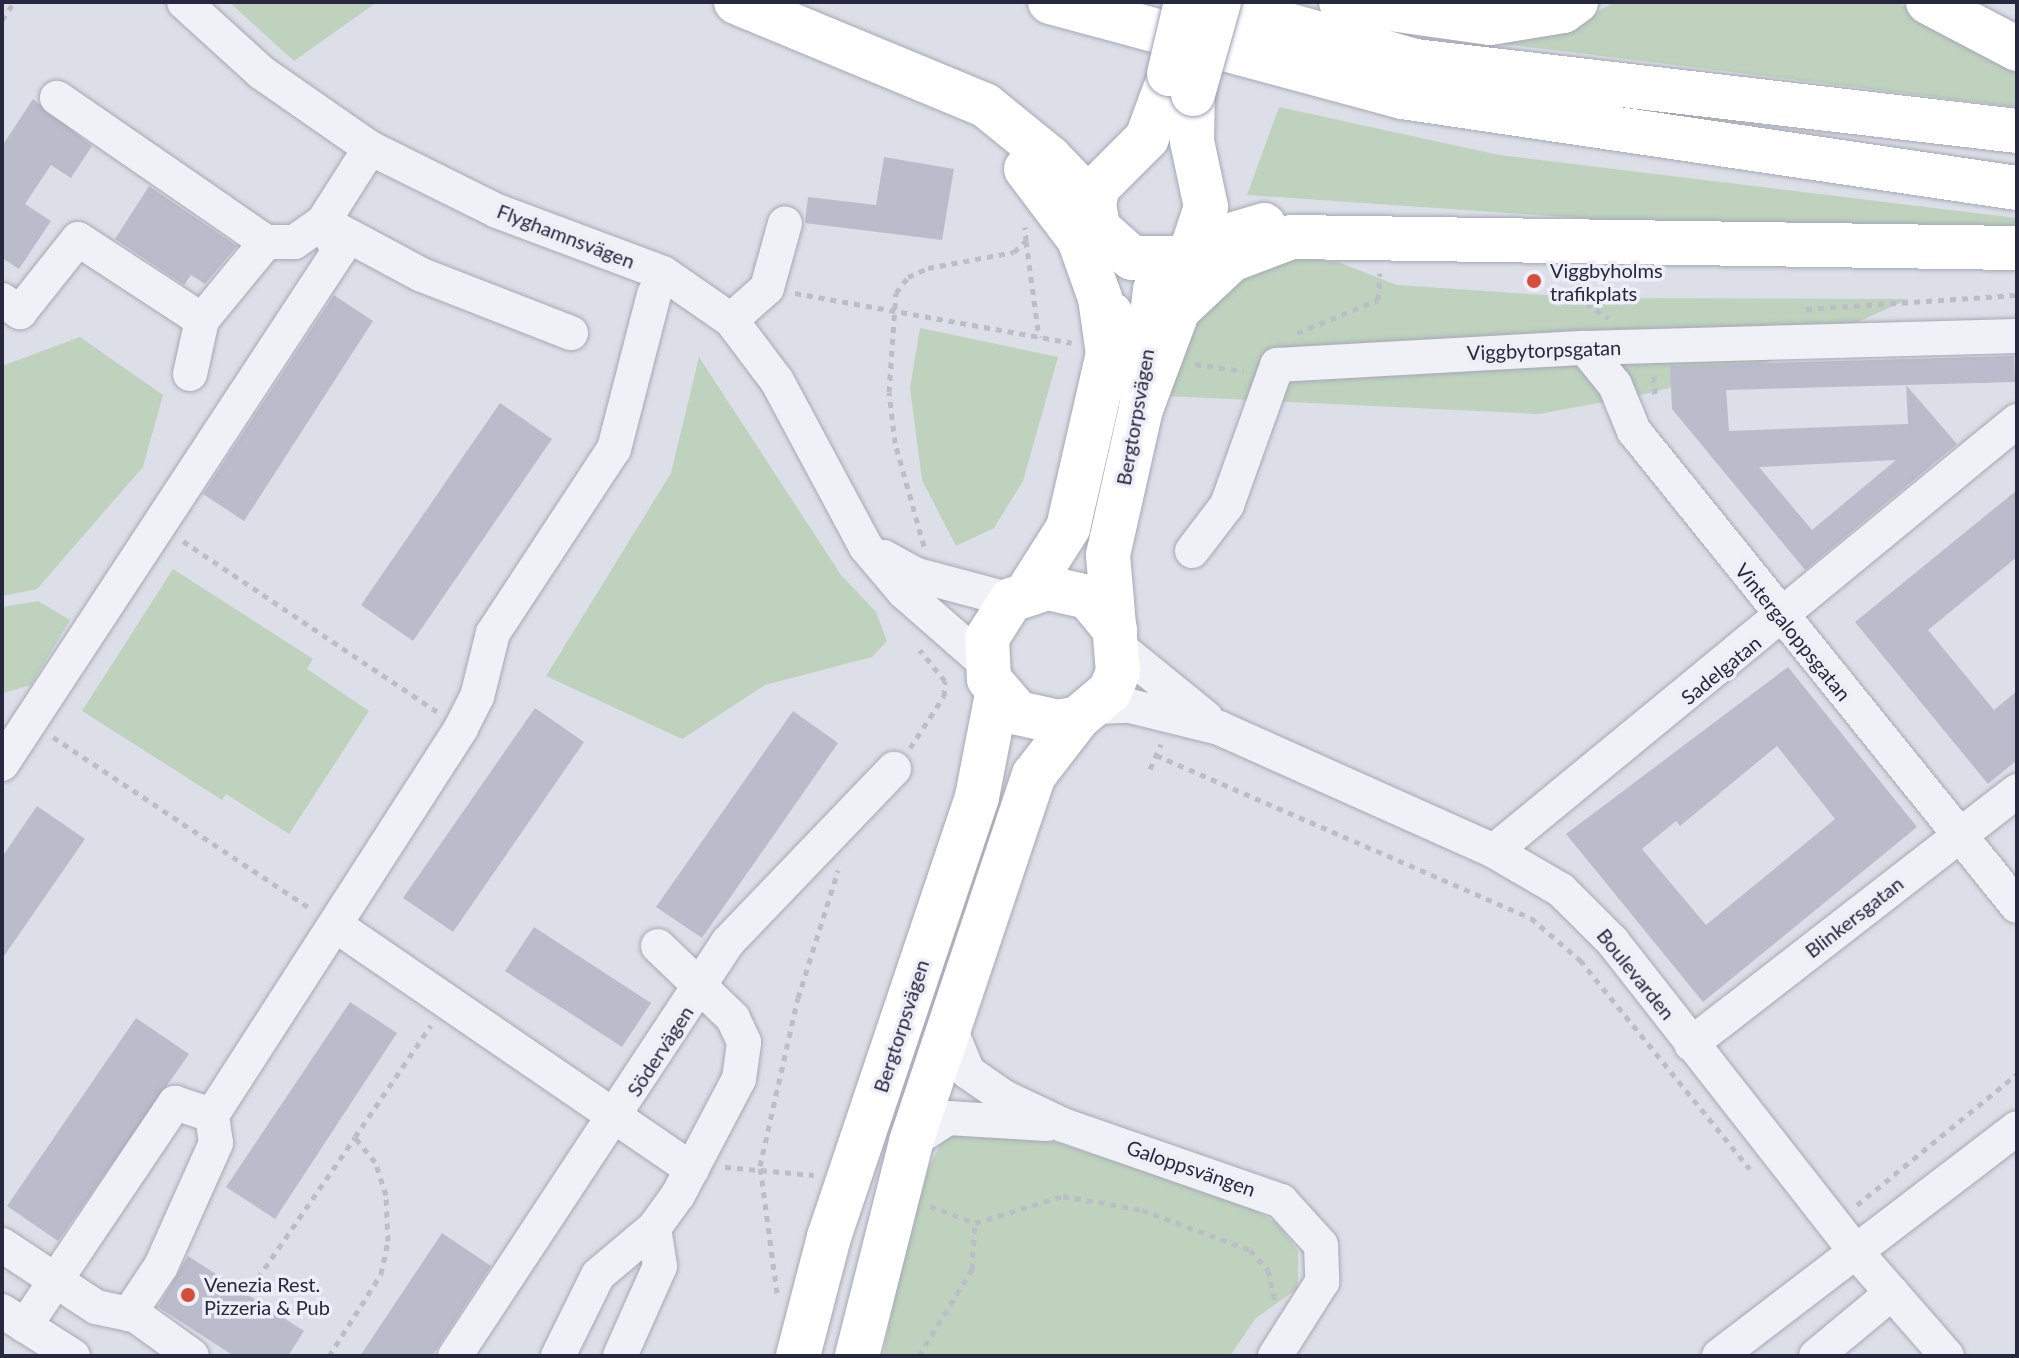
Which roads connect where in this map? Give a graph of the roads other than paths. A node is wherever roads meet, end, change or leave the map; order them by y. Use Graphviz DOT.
graph roads {
  1 [pos="184,2"];
  2 [pos="736,2"];
  3 [pos="1050,2"];
  4 [pos="1186,2"];
  5 [pos="1207,2"];
  6 [pos="1219,2"];
  7 [pos="1341,2"];
  8 [pos="1576,2"];
  9 [pos="1928,2"];
  10 [pos="2017,49"];
  11 [pos="934,82"];
  12 [pos="1179,91"];
  13 [pos="57,98"];
  14 [pos="2017,131"];
  15 [pos="370,148"];
  16 [pos="2017,188"];
  17 [pos="1096,216"];
  18 [pos="323,222"];
  19 [pos="785,223"];
  20 [pos="266,242"];
  21 [pos="1536,242"];
  22 [pos="2017,248"];
  23 [pos="1186,252"];
  24 [pos="654,294"];
  25 [pos="2,300"];
  26 [pos="202,320"];
  27 [pos="731,320"];
  28 [pos="571,333"];
  29 [pos="2017,336"];
  30 [pos="1585,348"];
  31 [pos="1098,350"];
  32 [pos="190,374"];
  33 [pos="1141,409"];
  34 [pos="2017,421"];
  35 [pos="866,547"];
  36 [pos="1192,551"];
  37 [pos="1020,596"];
  38 [pos="1783,620"];
  39 [pos="1118,639"];
  40 [pos="990,678"];
  41 [pos="1087,712"];
  42 [pos="1219,728"];
  43 [pos="2,764"];
  44 [pos="894,769"];
  45 [pos="2017,791"];
  46 [pos="1959,835"];
  47 [pos="1494,851"];
  48 [pos="2017,906"];
  49 [pos="338,927"];
  50 [pos="658,946"];
  51 [pos="703,986"];
  52 [pos="949,1026"];
  53 [pos="1691,1044"];
  54 [pos="212,1115"];
  55 [pos="617,1117"];
  56 [pos="1063,1125"];
  57 [pos="2017,1128"];
  58 [pos="911,1142"];
  59 [pos="692,1169"];
  60 [pos="654,1228"];
  61 [pos="2,1245"];
  62 [pos="1856,1252"];
  63 [pos="57,1281"];
  64 [pos="1892,1293"];
  65 [pos="129,1314"];
  66 [pos="14,1318"];
  67 [pos="73,1356"];
  68 [pos="192,1356"];
  69 [pos="455,1356"];
  70 [pos="558,1356"];
  71 [pos="620,1356"];
  72 [pos="798,1356"];
  73 [pos="857,1356"];
  74 [pos="1275,1356"];
  75 [pos="1719,1356"];
  76 [pos="1816,1356"];
  77 [pos="1947,1356"];
  1 -- 15 [label="street, Flyghamnsvägen"];
  2 -- 11 [label="main road"];
  3 -- 16 [label="main road"];
  4 -- 12 [label="main road, Bergtorpsvägen, bridge"];
  5 -- 14 [label="main road"];
  6 -- 12 [label="main road, Bergtorpsvägen, bridge"];
  7 -- 8 [label="main road"];
  9 -- 10 [label="main road"];
  11 -- 17 [label="main road"];
  11 -- 31 [label="main road"];
  12 -- 17 [label="main road, Bergtorpsvägen"];
  12 -- 23 [label="main road, Bergtorpsvägen"];
  13 -- 20 [label="street"];
  15 -- 18 [label="street"];
  15 -- 27 [label="street, Flyghamnsvägen"];
  17 -- 23 [label="main road"];
  17 -- 31 [label="main road, Bergtorpsvägen"];
  18 -- 20 [label="street"];
  18 -- 28 [label="street"];
  18 -- 43 [label="street"];
  19 -- 27 [label="street"];
  20 -- 26 [label="street"];
  21 -- 22 [label="main road"];
  21 -- 23 [label="main road"];
  21 -- 33 [label="main road"];
  23 -- 33 [label="main road, Bergtorpsvägen"];
  24 -- 49 [label="street"];
  25 -- 26 [label="street"];
  26 -- 32 [label="street"];
  27 -- 35 [label="street, Flyghamnsvägen"];
  29 -- 30 [label="street, Viggbytorpsgatan"];
  30 -- 36 [label="street, Viggbytorpsgatan"];
  30 -- 38 [label="street, Vintergaloppsgatan"];
  31 -- 37 [label="main road, Bergtorpsvägen"];
  33 -- 39 [label="main road, Bergtorpsvägen"];
  34 -- 38 [label="street, Sadelgatan"];
  35 -- 37 [label="street"];
  35 -- 40 [label="street, Flyghamnsvägen"];
  37 -- 39 [label="main road"];
  37 -- 40 [label="main road, Bergtorpsvägen"];
  38 -- 46 [label="street, Vintergaloppsgatan"];
  38 -- 47 [label="street, Sadelgatan"];
  39 -- 41 [label="main road, Bergtorpsvägen"];
  39 -- 42 [label="street, Boulevarden"];
  40 -- 41 [label="main road"];
  40 -- 72 [label="main road, Bergtorpsvägen"];
  41 -- 42 [label="street, Boulevarden"];
  41 -- 52 [label="main road, Bergtorpsvägen"];
  42 -- 47 [label="street, Boulevarden"];
  44 -- 51 [label="street, Södervägen"];
  45 -- 46 [label="street, Blinkersgatan"];
  46 -- 48 [label="street, Vintergaloppsgatan"];
  46 -- 53 [label="street, Blinkersgatan"];
  47 -- 53 [label="street, Boulevarden"];
  49 -- 54 [label="street"];
  49 -- 55 [label="street"];
  50 -- 51 [label="street"];
  51 -- 55 [label="street, Södervägen"];
  51 -- 59 [label="street"];
  52 -- 56 [label="street, Galoppsvängen"];
  52 -- 58 [label="main road, Bergtorpsvägen"];
  53 -- 62 [label="street, Boulevarden"];
  54 -- 63 [label="street"];
  54 -- 65 [label="street"];
  55 -- 59 [label="street"];
  55 -- 69 [label="street, Södervägen"];
  56 -- 58 [label="street, Galoppsvängen"];
  56 -- 74 [label="street, Galoppsvängen"];
  57 -- 62 [label="street"];
  58 -- 73 [label="main road, Bergtorpsvägen"];
  59 -- 60 [label="street"];
  60 -- 70 [label="street"];
  60 -- 71 [label="street"];
  61 -- 63 [label="street"];
  62 -- 64 [label="street, Boulevarden"];
  62 -- 75 [label="street"];
  63 -- 65 [label="street"];
  63 -- 66 [label="street"];
  64 -- 76 [label="street"];
  64 -- 77 [label="street, Boulevarden"];
  65 -- 68 [label="street"];
  66 -- 67 [label="street"];
}
